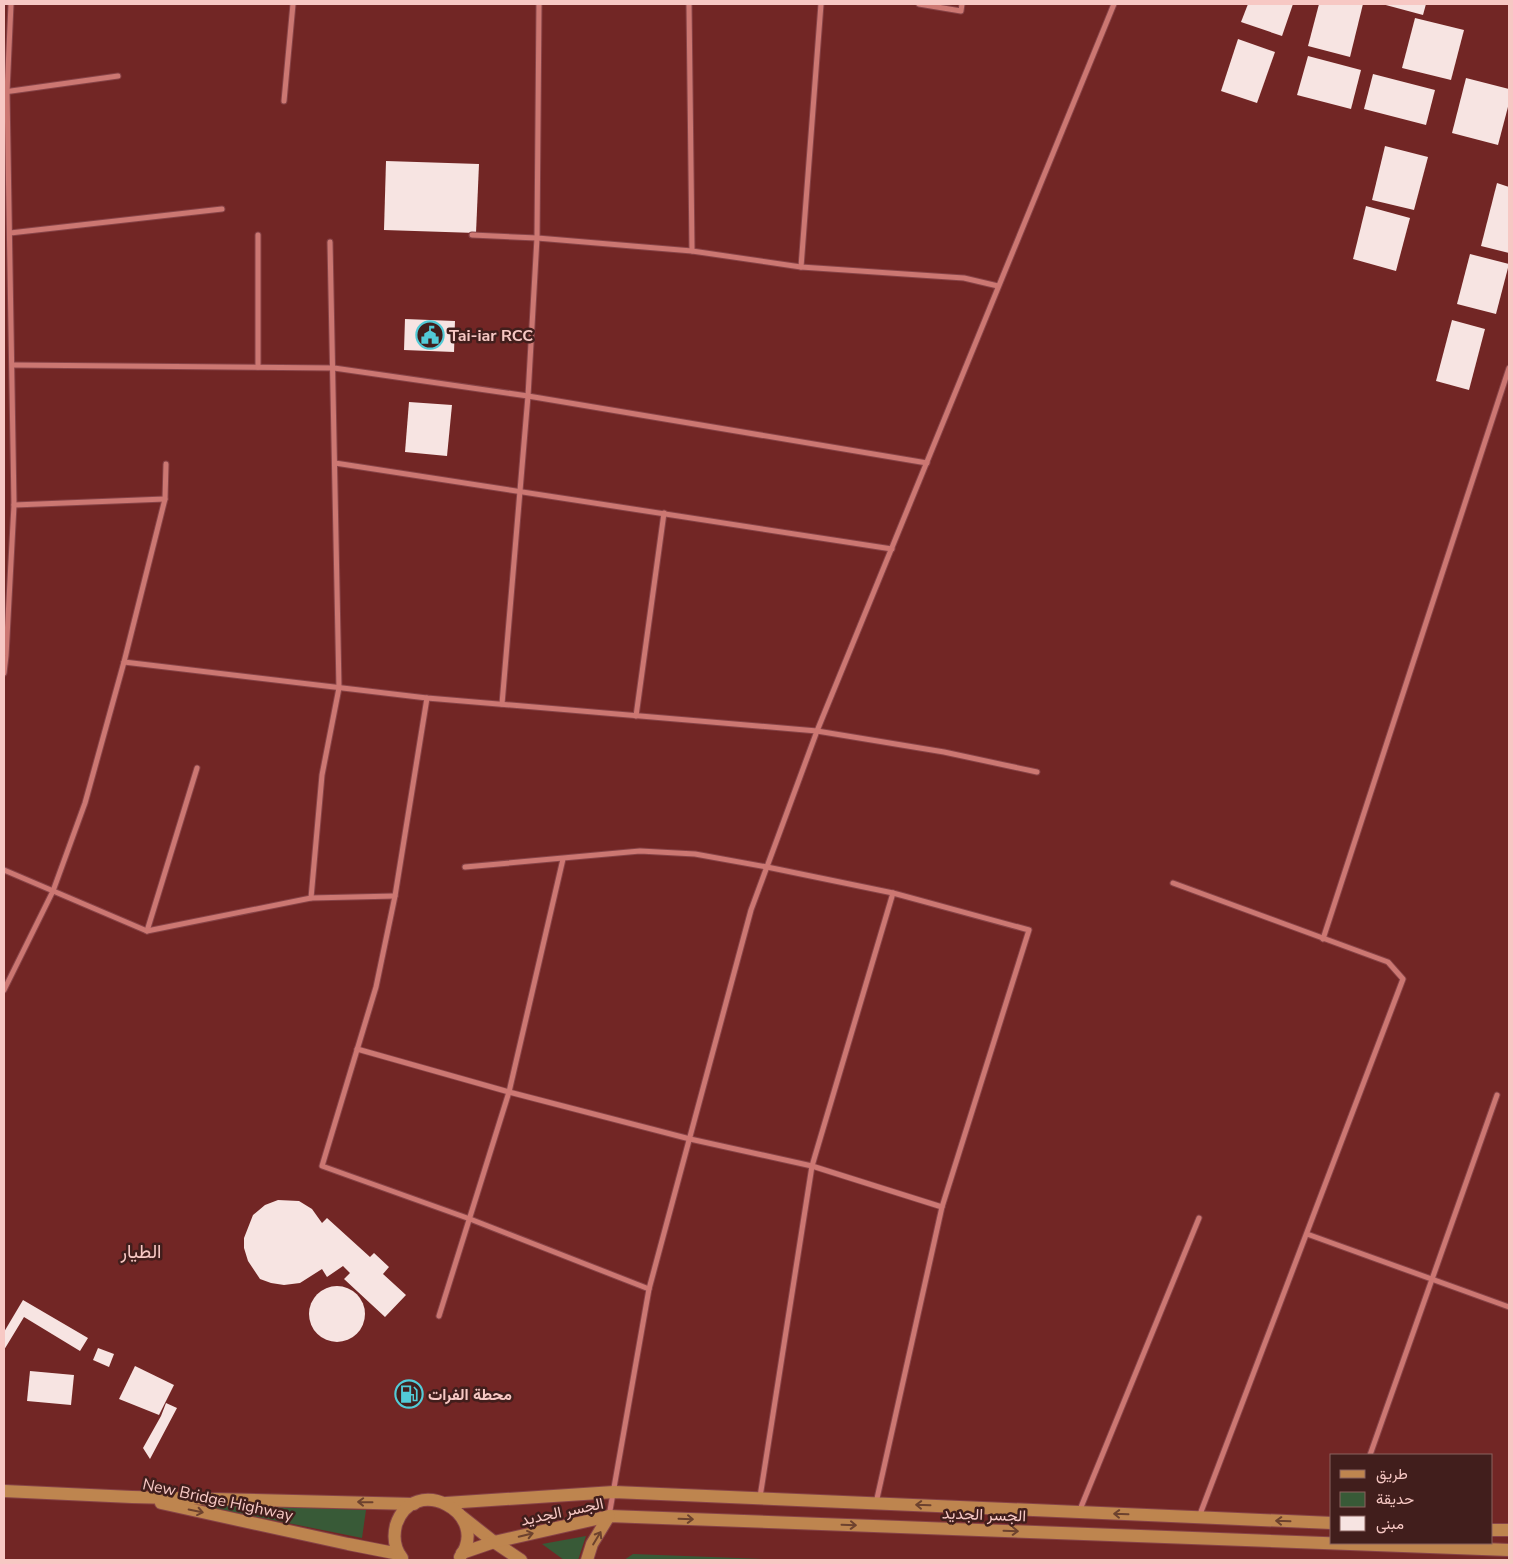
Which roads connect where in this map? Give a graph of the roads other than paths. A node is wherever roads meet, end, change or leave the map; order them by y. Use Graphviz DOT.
graph roads {
  1 [pos="11,4"];
  2 [pos="293,4"];
  3 [pos="539,4"];
  4 [pos="688,4"];
  5 [pos="821,4"];
  6 [pos="919,4"];
  7 [pos="962,4"];
  8 [pos="1114,4"];
  9 [pos="118,76"];
  10 [pos="6,92"];
  11 [pos="284,101"];
  12 [pos="222,210"];
  13 [pos="10,233"];
  14 [pos="472,235"];
  15 [pos="258,236"];
  16 [pos="537,238"];
  17 [pos="330,242"];
  18 [pos="692,251"];
  19 [pos="801,267"];
  20 [pos="998,286"];
  21 [pos="4,308"];
  22 [pos="12,308"];
  23 [pos="13,365"];
  24 [pos="258,367"];
  25 [pos="334,368"];
  26 [pos="1509,368"];
  27 [pos="528,396"];
  28 [pos="335,463"];
  29 [pos="927,463"];
  30 [pos="166,464"];
  31 [pos="520,491"];
  32 [pos="165,499"];
  33 [pos="14,505"];
  34 [pos="664,513"];
  35 [pos="892,549"];
  36 [pos="124,662"];
  37 [pos="4,674"];
  38 [pos="339,688"];
  39 [pos="427,698"];
  40 [pos="502,704"];
  41 [pos="636,716"];
  42 [pos="817,731"];
  43 [pos="197,768"];
  44 [pos="1037,772"];
  45 [pos="563,859"];
  46 [pos="465,867"];
  47 [pos="767,867"];
  48 [pos="4,870"];
  49 [pos="1173,883"];
  50 [pos="53,891"];
  51 [pos="894,893"];
  52 [pos="395,896"];
  53 [pos="311,898"];
  54 [pos="147,931"];
  55 [pos="1323,939"];
  56 [pos="4,990"];
  57 [pos="357,1050"];
  58 [pos="509,1092"];
  59 [pos="1496,1095"];
  60 [pos="690,1139"];
  61 [pos="812,1166"];
  62 [pos="942,1207"];
  63 [pos="1199,1218"];
  64 [pos="470,1219"];
  65 [pos="1307,1234"];
  66 [pos="1432,1280"];
  67 [pos="649,1289"];
  68 [pos="1509,1307"];
  69 [pos="438,1316"];
  70 [pos="1370,1454"];
  71 [pos="4,1491"];
  72 [pos="614,1492"];
  73 [pos="132,1497"];
  74 [pos="760,1498"];
  75 [pos="446,1503"];
  76 [pos="876,1503"];
  77 [pos="414,1504"];
  78 [pos="1078,1512"];
  79 [pos="461,1516"];
  80 [pos="609,1516"];
  81 [pos="1199,1517"];
  82 [pos="1330,1523"];
  83 [pos="1493,1530"];
  84 [pos="1509,1530"];
  85 [pos="494,1542"];
  86 [pos="1330,1543"];
  87 [pos="1350,1544"];
  88 [pos="1509,1550"];
  89 [pos="401,1557"];
  90 [pos="460,1557"];
  91 [pos="521,1560"];
  92 [pos="587,1560"];
  1 -- 10 [label="street"];
  2 -- 11 [label="street"];
  3 -- 16 [label="street"];
  4 -- 18 [label="street"];
  5 -- 19 [label="street"];
  6 -- 7 [label="street"];
  8 -- 20 [label="street"];
  9 -- 10 [label="street"];
  10 -- 13 [label="street"];
  12 -- 13 [label="street"];
  13 -- 22 [label="street"];
  14 -- 16 [label="street"];
  15 -- 24 [label="street"];
  16 -- 18 [label="street"];
  16 -- 27 [label="street"];
  17 -- 25 [label="street"];
  18 -- 19 [label="street"];
  19 -- 20 [label="street"];
  20 -- 29 [label="street"];
  21 -- 22 [label="street"];
  22 -- 23 [label="street"];
  23 -- 24 [label="street"];
  23 -- 33 [label="street"];
  24 -- 25 [label="street"];
  25 -- 27 [label="street"];
  25 -- 28 [label="street"];
  26 -- 55 [label="street"];
  27 -- 29 [label="street"];
  27 -- 31 [label="street"];
  28 -- 31 [label="street"];
  28 -- 38 [label="street"];
  29 -- 35 [label="street"];
  30 -- 32 [label="street"];
  31 -- 34 [label="street"];
  31 -- 40 [label="street"];
  32 -- 33 [label="street"];
  32 -- 36 [label="street"];
  33 -- 37 [label="street"];
  34 -- 35 [label="street"];
  34 -- 41 [label="street"];
  35 -- 42 [label="street"];
  36 -- 38 [label="street"];
  36 -- 50 [label="street"];
  38 -- 39 [label="street"];
  38 -- 53 [label="street"];
  39 -- 40 [label="street"];
  39 -- 52 [label="street"];
  40 -- 41 [label="street"];
  41 -- 42 [label="street"];
  42 -- 44 [label="street"];
  42 -- 47 [label="street"];
  43 -- 54 [label="street"];
  45 -- 46 [label="street"];
  45 -- 47 [label="street"];
  45 -- 58 [label="street"];
  47 -- 51 [label="street"];
  47 -- 60 [label="street"];
  48 -- 50 [label="street"];
  49 -- 55 [label="street"];
  50 -- 54 [label="street"];
  50 -- 56 [label="street"];
  51 -- 61 [label="street"];
  51 -- 62 [label="street"];
  52 -- 53 [label="street"];
  52 -- 57 [label="street"];
  53 -- 54 [label="street"];
  55 -- 65 [label="street"];
  57 -- 58 [label="street"];
  57 -- 64 [label="street"];
  58 -- 60 [label="street"];
  58 -- 64 [label="street"];
  59 -- 66 [label="street"];
  60 -- 61 [label="street"];
  60 -- 67 [label="street"];
  61 -- 62 [label="street"];
  61 -- 74 [label="street"];
  62 -- 76 [label="street"];
  63 -- 78 [label="street"];
  64 -- 67 [label="street"];
  64 -- 69 [label="street"];
  65 -- 66 [label="street"];
  65 -- 81 [label="street"];
  66 -- 68 [label="street"];
  66 -- 70 [label="street"];
  67 -- 72 [label="street"];
  71 -- 73 [label="main road"];
  72 -- 74 [label="main road, الجسر الجديد"];
  72 -- 75 [label="main road, الجسر الجديد"];
  72 -- 80 [label="street"];
  77 -- 73 [label="main road, New Bridge Highway, one-way"];
  73 -- 89 [label="main road, New Bridge Highway, one-way"];
  74 -- 76 [label="main road, الجسر الجديد"];
  75 -- 77 [label="main road, الجسر الجديد"];
  75 -- 79 [label="main road"];
  78 -- 76 [label="main road, الجسر الجديد, one-way"];
  77 -- 89 [label="main road"];
  81 -- 78 [label="main road, الجسر الجديد, one-way"];
  79 -- 85 [label="main road"];
  79 -- 90 [label="main road"];
  85 -- 80 [label="main road, الجسر الجديد, one-way"];
  80 -- 86 [label="main road, الجسر الجديد, one-way"];
  92 -- 80 [label="main road, one-way"];
  82 -- 81 [label="main road, الجسر الجديد, one-way"];
  83 -- 84 [label="main road"];
  85 -- 90 [label="main road, الجسر الجديد"];
  85 -- 91 [label="main road"];
  87 -- 88 [label="main road, الجسر الجديد, one-way"];
}
